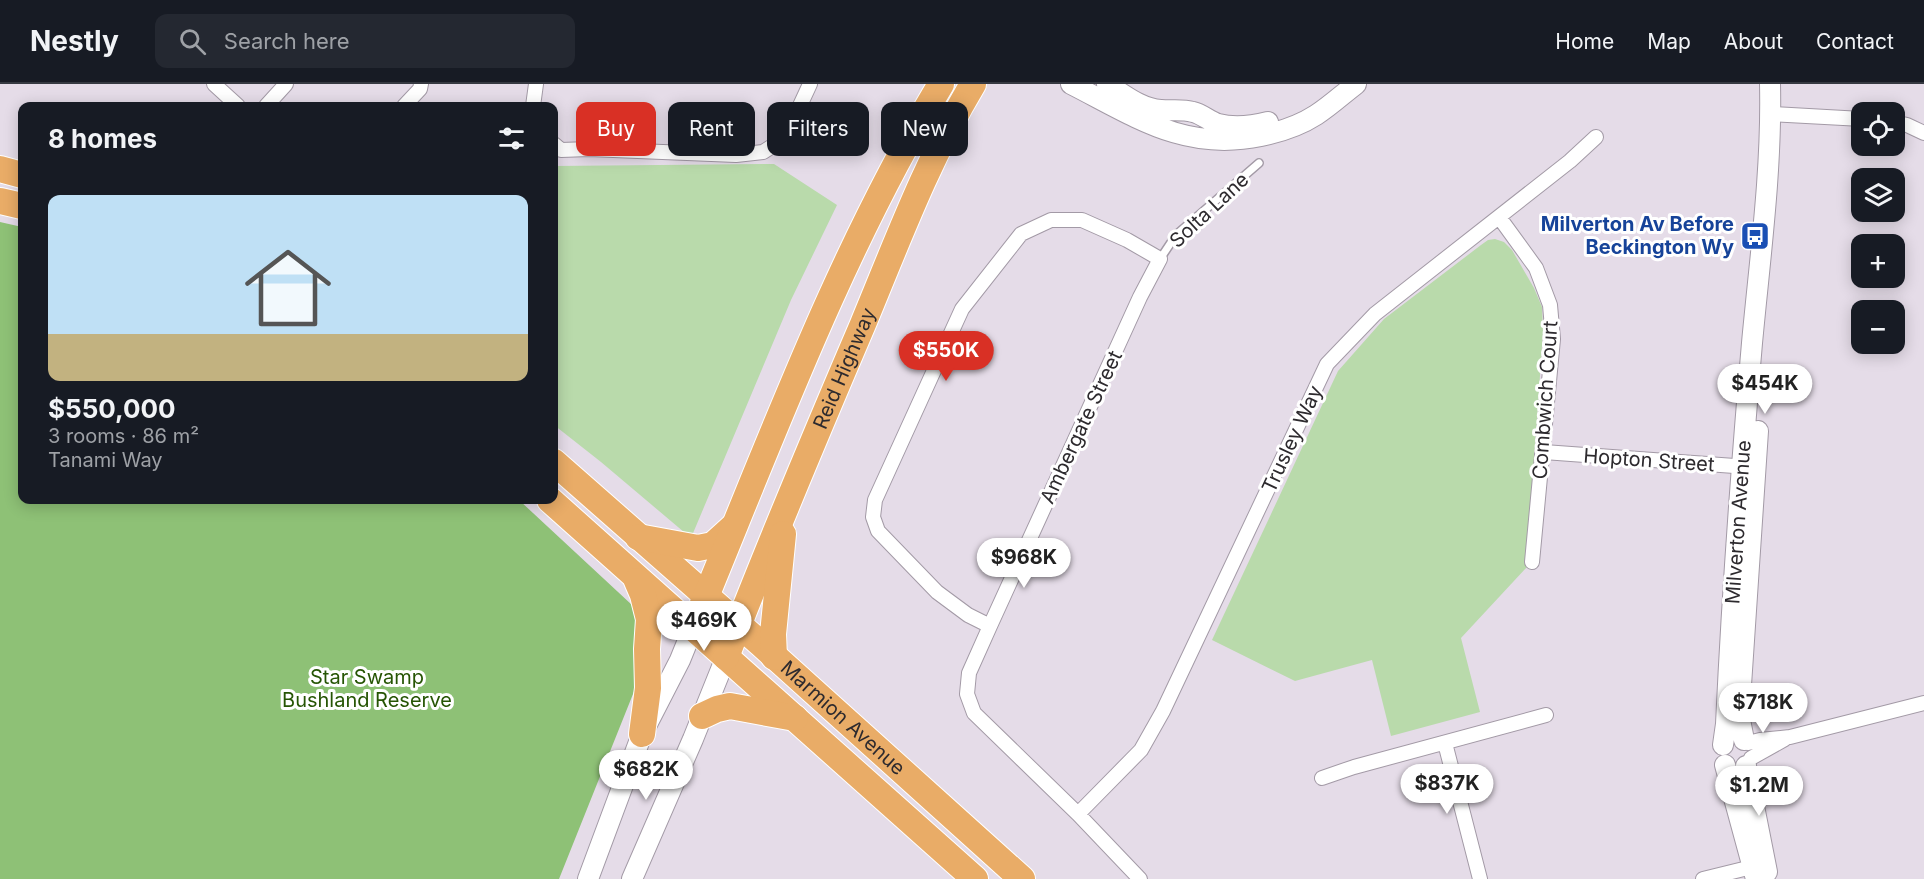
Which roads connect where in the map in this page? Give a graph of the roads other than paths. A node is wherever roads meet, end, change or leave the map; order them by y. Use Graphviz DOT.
graph roads {
  1 [pos="213,84"];
  2 [pos="286,84"];
  3 [pos="421,84"];
  4 [pos="536,84"];
  5 [pos="810,84"];
  6 [pos="941,84"];
  7 [pos="1071,84"];
  8 [pos="1107,84"];
  9 [pos="1336,84"];
  10 [pos="1356,84"];
  11 [pos="1770,84"];
  12 [pos="1783,84"];
  13 [pos="968,85"];
  14 [pos="233,102"];
  15 [pos="270,102"];
  16 [pos="408,102"];
  17 [pos="534,102"];
  18 [pos="930,102"];
  19 [pos="935,102"];
  20 [pos="1776,114"];
  21 [pos="1851,118"];
  22 [pos="1905,125"];
  23 [pos="1924,133"];
  24 [pos="1596,137"];
  25 [pos="558,147"];
  26 [pos="901,156"];
  27 [pos="1259,163"];
  28 [pos="0,169"];
  29 [pos="18,174"];
  30 [pos="0,201"];
  31 [pos="18,205"];
  32 [pos="1499,217"];
  33 [pos="1160,259"];
  34 [pos="1544,452"];
  35 [pos="558,466"];
  36 [pos="1748,467"];
  37 [pos="554,504"];
  38 [pos="785,508"];
  39 [pos="736,525"];
  40 [pos="638,537"];
  41 [pos="1532,562"];
  42 [pos="635,576"];
  43 [pos="706,597"];
  44 [pos="738,625"];
  45 [pos="990,626"];
  46 [pos="693,628"];
  47 [pos="726,657"];
  48 [pos="774,657"];
  49 [pos="1924,704"];
  50 [pos="1546,715"];
  51 [pos="702,716"];
  52 [pos="795,718"];
  53 [pos="642,734"];
  54 [pos="1445,743"];
  55 [pos="1748,752"];
  56 [pos="1724,755"];
  57 [pos="1322,778"];
  58 [pos="1078,814"];
  59 [pos="1761,872"];
  60 [pos="588,879"];
  61 [pos="632,879"];
  62 [pos="975,879"];
  63 [pos="1022,879"];
  64 [pos="1140,879"];
  65 [pos="1480,879"];
  66 [pos="1703,879"];
  1 -- 14 [label="street"];
  2 -- 15 [label="street"];
  3 -- 16 [label="street"];
  4 -- 17 [label="street"];
  5 -- 25 [label="street"];
  6 -- 18 [label="highway, Reid Highway"];
  7 -- 10 [label="street"];
  8 -- 9 [label="street"];
  11 -- 20 [label="street, Milverton Avenue"];
  12 -- 20 [label="street, Milverton Avenue"];
  13 -- 19 [label="highway"];
  13 -- 38 [label="highway, Reid Highway"];
  20 -- 21 [label="street"];
  20 -- 36 [label="street, Milverton Avenue"];
  22 -- 23 [label="street"];
  24 -- 32 [label="street, Trusley Way"];
  26 -- 39 [label="highway, Reid Highway"];
  27 -- 33 [label="lane, Solta Lane"];
  28 -- 29 [label="highway"];
  30 -- 31 [label="highway"];
  32 -- 34 [label="street, Combwich Court"];
  32 -- 58 [label="street, Trusley Way"];
  33 -- 45 [label="street, Ambergate Street"];
  33 -- 45 [label="street"];
  34 -- 36 [label="street, Hopton Street"];
  34 -- 41 [label="street, Combwich Court"];
  35 -- 40 [label="highway, Marmion Avenue"];
  36 -- 55 [label="street, Milverton Avenue"];
  36 -- 56 [label="street, Milverton Avenue"];
  37 -- 42 [label="highway, Marmion Avenue"];
  38 -- 44 [label="highway, Reid Highway"];
  38 -- 48 [label="highway"];
  39 -- 40 [label="highway"];
  39 -- 43 [label="highway, Reid Highway"];
  40 -- 43 [label="highway, Marmion Avenue"];
  42 -- 46 [label="highway, Marmion Avenue"];
  42 -- 53 [label="highway"];
  43 -- 44 [label="highway, Marmion Avenue"];
  43 -- 46 [label="highway, Reid Highway"];
  44 -- 47 [label="highway, Reid Highway"];
  44 -- 48 [label="highway, Marmion Avenue"];
  45 -- 58 [label="street, Ambergate Street"];
  46 -- 47 [label="highway, Marmion Avenue"];
  46 -- 53 [label="street"];
  47 -- 51 [label="street"];
  47 -- 52 [label="highway, Marmion Avenue"];
  48 -- 63 [label="highway, Marmion Avenue"];
  49 -- 55 [label="street"];
  50 -- 54 [label="street"];
  51 -- 52 [label="highway"];
  51 -- 61 [label="street"];
  52 -- 62 [label="highway, Marmion Avenue"];
  53 -- 60 [label="street"];
  54 -- 57 [label="street"];
  54 -- 65 [label="street"];
  55 -- 56 [label="street"];
  55 -- 56 [label="street"];
  55 -- 59 [label="street, Milverton Avenue"];
  56 -- 59 [label="street, Milverton Avenue"];
  58 -- 64 [label="street, Ambergate Street"];
  59 -- 66 [label="street"];
}
